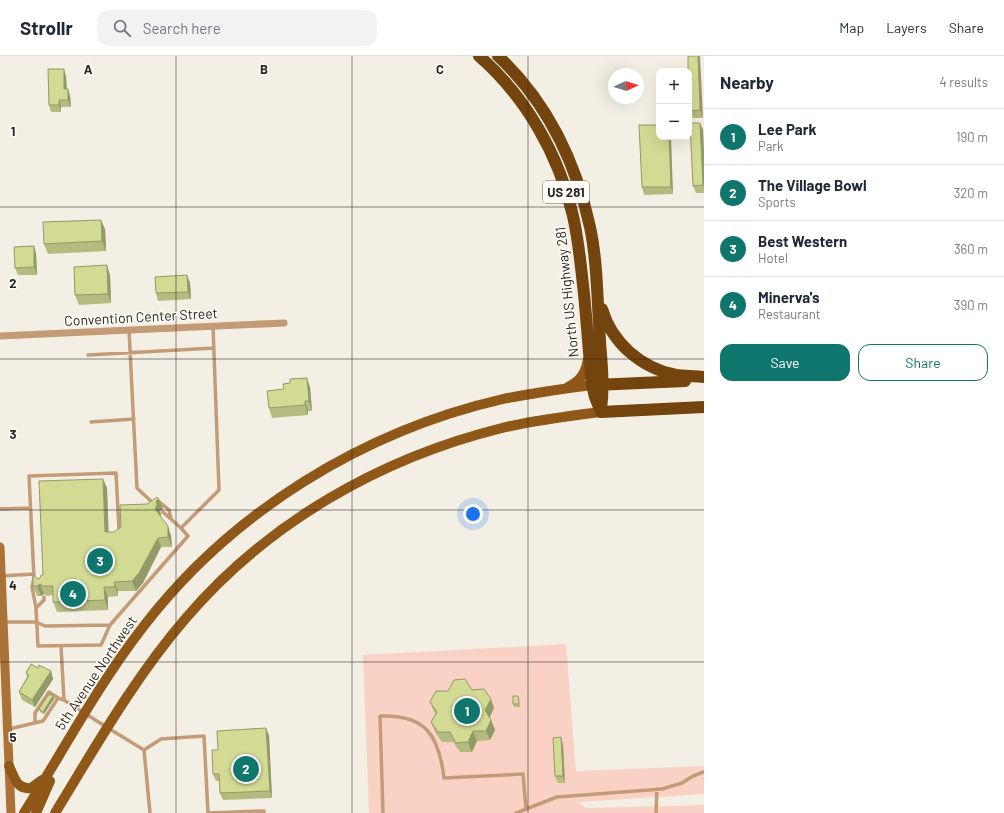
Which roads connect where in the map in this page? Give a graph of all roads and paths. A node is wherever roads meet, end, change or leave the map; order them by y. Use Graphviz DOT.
graph roads {
  1 [pos="479,56"];
  2 [pos="498,56"];
  3 [pos="596,272"];
  4 [pos="284,323"];
  5 [pos="213,326"];
  6 [pos="129,330"];
  7 [pos="0,336"];
  8 [pos="214,348"];
  9 [pos="130,353"];
  10 [pos="589,353"];
  11 [pos="88,355"];
  12 [pos="704,378"];
  13 [pos="597,385"];
  14 [pos="560,389"];
  15 [pos="704,407"];
  16 [pos="601,412"];
  17 [pos="134,419"];
  18 [pos="91,422"];
  19 [pos="150,500"];
  20 [pos="157,506"];
  21 [pos="30,508"];
  22 [pos="0,509"];
  23 [pos="163,512"];
  24 [pos="171,519"];
  25 [pos="181,528"];
  26 [pos="119,529"];
  27 [pos="0,547"];
  28 [pos="1,576"];
  29 [pos="34,576"];
  30 [pos="40,581"];
  31 [pos="44,597"];
  32 [pos="36,608"];
  33 [pos="3,622"];
  34 [pos="36,622"];
  35 [pos="110,625"];
  36 [pos="61,646"];
  37 [pos="3,685"];
  38 [pos="58,698"];
  39 [pos="64,700"];
  40 [pos="85,714"];
  41 [pos="34,723"];
  42 [pos="108,728"];
  43 [pos="8,729"];
  44 [pos="66,745"];
  45 [pos="144,750"];
  46 [pos="9,766"];
  47 [pos="50,772"];
  48 [pos="704,772"];
  49 [pos="657,789"];
  50 [pos="526,809"];
  51 [pos="11,813"];
  52 [pos="24,813"];
  53 [pos="36,813"];
  54 [pos="55,813"];
  55 [pos="150,813"];
  56 [pos="208,813"];
  57 [pos="264,813"];
  58 [pos="383,813"];
  59 [pos="516,813"];
  60 [pos="656,813"];
  1 -- 10 [label="highway, North US Highway 281 / US 281"];
  2 -- 3 [label="highway, North US Highway 281 / US 281"];
  3 -- 12 [label="highway, US 281"];
  3 -- 13 [label="highway, North US Highway 281 / US 281"];
  4 -- 5 [label="street, Convention Center Street"];
  5 -- 6 [label="street, Convention Center Street"];
  5 -- 8 [label="lane"];
  6 -- 7 [label="street, Convention Center Street"];
  6 -- 9 [label="lane"];
  8 -- 9 [label="lane"];
  8 -- 25 [label="lane"];
  9 -- 11 [label="lane"];
  9 -- 17 [label="lane"];
  10 -- 13 [label="highway, North US Highway 281 / US 281"];
  10 -- 14 [label="main road, US 281"];
  12 -- 13 [label="highway, US 281"];
  13 -- 14 [label="main road, 5th Avenue Northwest"];
  13 -- 16 [label="highway, North US Highway 281 / US 281"];
  14 -- 40 [label="main road, 5th Avenue Northwest"];
  15 -- 16 [label="highway"];
  16 -- 42 [label="main road"];
  17 -- 18 [label="lane"];
  17 -- 19 [label="lane"];
  19 -- 20 [label="lane"];
  19 -- 24 [label="lane"];
  21 -- 22 [label="lane"];
  21 -- 26 [label="lane"];
  21 -- 29 [label="lane"];
  23 -- 24 [label="lane"];
  24 -- 25 [label="lane"];
  25 -- 35 [label="lane"];
  27 -- 28 [label="main road"];
  28 -- 29 [label="lane"];
  28 -- 33 [label="main road"];
  29 -- 30 [label="lane"];
  29 -- 32 [label="lane"];
  31 -- 32 [label="lane"];
  32 -- 34 [label="lane"];
  33 -- 34 [label="lane"];
  33 -- 37 [label="main road"];
  34 -- 35 [label="lane"];
  34 -- 36 [label="lane"];
  35 -- 36 [label="lane"];
  36 -- 39 [label="lane"];
  37 -- 43 [label="main road"];
  38 -- 39 [label="lane"];
  38 -- 41 [label="lane"];
  38 -- 41 [label="lane"];
  39 -- 40 [label="lane"];
  40 -- 42 [label="lane"];
  40 -- 44 [label="main road, 5th Avenue Northwest"];
  41 -- 43 [label="lane"];
  42 -- 45 [label="lane"];
  42 -- 54 [label="main road"];
  43 -- 46 [label="main road"];
  44 -- 47 [label="main road, 5th Avenue Northwest"];
  44 -- 53 [label="main road"];
  45 -- 55 [label="lane"];
  45 -- 56 [label="lane"];
  46 -- 47 [label="main road"];
  46 -- 51 [label="main road"];
  47 -- 52 [label="main road, 5th Avenue Northwest"];
  48 -- 49 [label="lane"];
  49 -- 50 [label="lane"];
  49 -- 60 [label="lane"];
  50 -- 58 [label="lane"];
  50 -- 59 [label="lane"];
  56 -- 57 [label="lane"];
}
